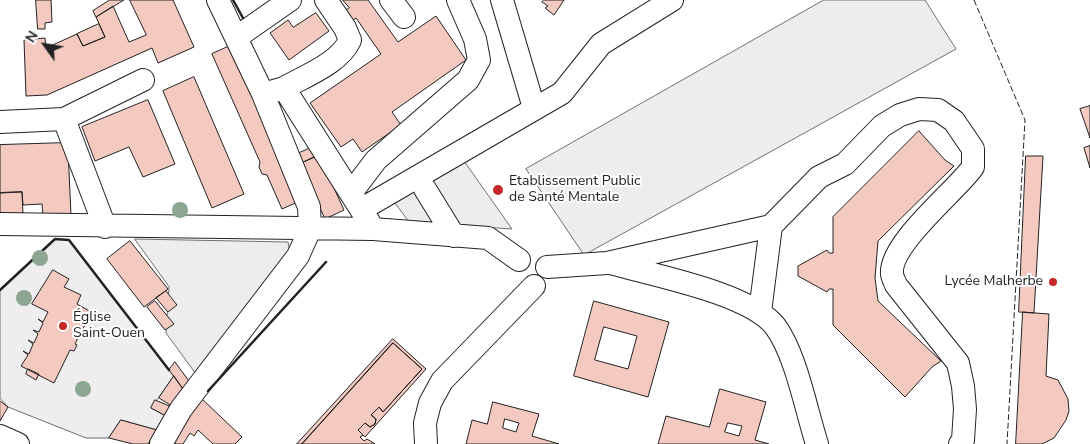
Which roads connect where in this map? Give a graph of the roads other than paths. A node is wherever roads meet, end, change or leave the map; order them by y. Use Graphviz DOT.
graph roads {
  1 [pos="218,0"];
  2 [pos="326,0"];
  3 [pos="458,0"];
  4 [pos="502,0"];
  5 [pos="672,0"];
  6 [pos="284,2"];
  7 [pos="236,37"];
  8 [pos="143,80"];
  9 [pos="273,91"];
  10 [pos="534,108"];
  11 [pos="64,119"];
  12 [pos="0,122"];
  13 [pos="425,189"];
  14 [pos="356,201"];
  15 [pos="0,224"];
  16 [pos="771,226"];
  17 [pos="106,227"];
  18 [pos="310,229"];
  19 [pos="373,229"];
  20 [pos="454,236"];
  21 [pos="519,260"];
  22 [pos="607,262"];
  23 [pos="547,267"];
  24 [pos="534,286"];
  25 [pos="760,312"];
  26 [pos="0,436"];
  27 [pos="18,444"];
  28 [pos="161,444"];
  29 [pos="426,444"];
  30 [pos="817,444"];
  31 [pos="960,444"];
  1 -- 7 [label="lane"];
  2 -- 9 [label="lane"];
  3 -- 14 [label="lane"];
  4 -- 10 [label="lane"];
  5 -- 10 [label="lane"];
  6 -- 7 [label="lane"];
  7 -- 9 [label="lane"];
  8 -- 11 [label="lane"];
  9 -- 14 [label="lane"];
  9 -- 18 [label="lane"];
  10 -- 14 [label="lane"];
  11 -- 12 [label="lane"];
  11 -- 17 [label="lane"];
  13 -- 20 [label="lane"];
  14 -- 19 [label="lane"];
  15 -- 17 [label="lane"];
  16 -- 22 [label="lane"];
  16 -- 25 [label="lane"];
  16 -- 31 [label="lane"];
  17 -- 18 [label="lane"];
  18 -- 19 [label="lane"];
  18 -- 28 [label="lane"];
  19 -- 20 [label="lane"];
  20 -- 21 [label="lane"];
  21 -- 23 [label="lane"];
  21 -- 24 [label="lane"];
  22 -- 23 [label="lane"];
  22 -- 25 [label="lane"];
  23 -- 24 [label="lane"];
  24 -- 29 [label="lane"];
  25 -- 30 [label="lane"];
  26 -- 27 [label="lane"];
}
